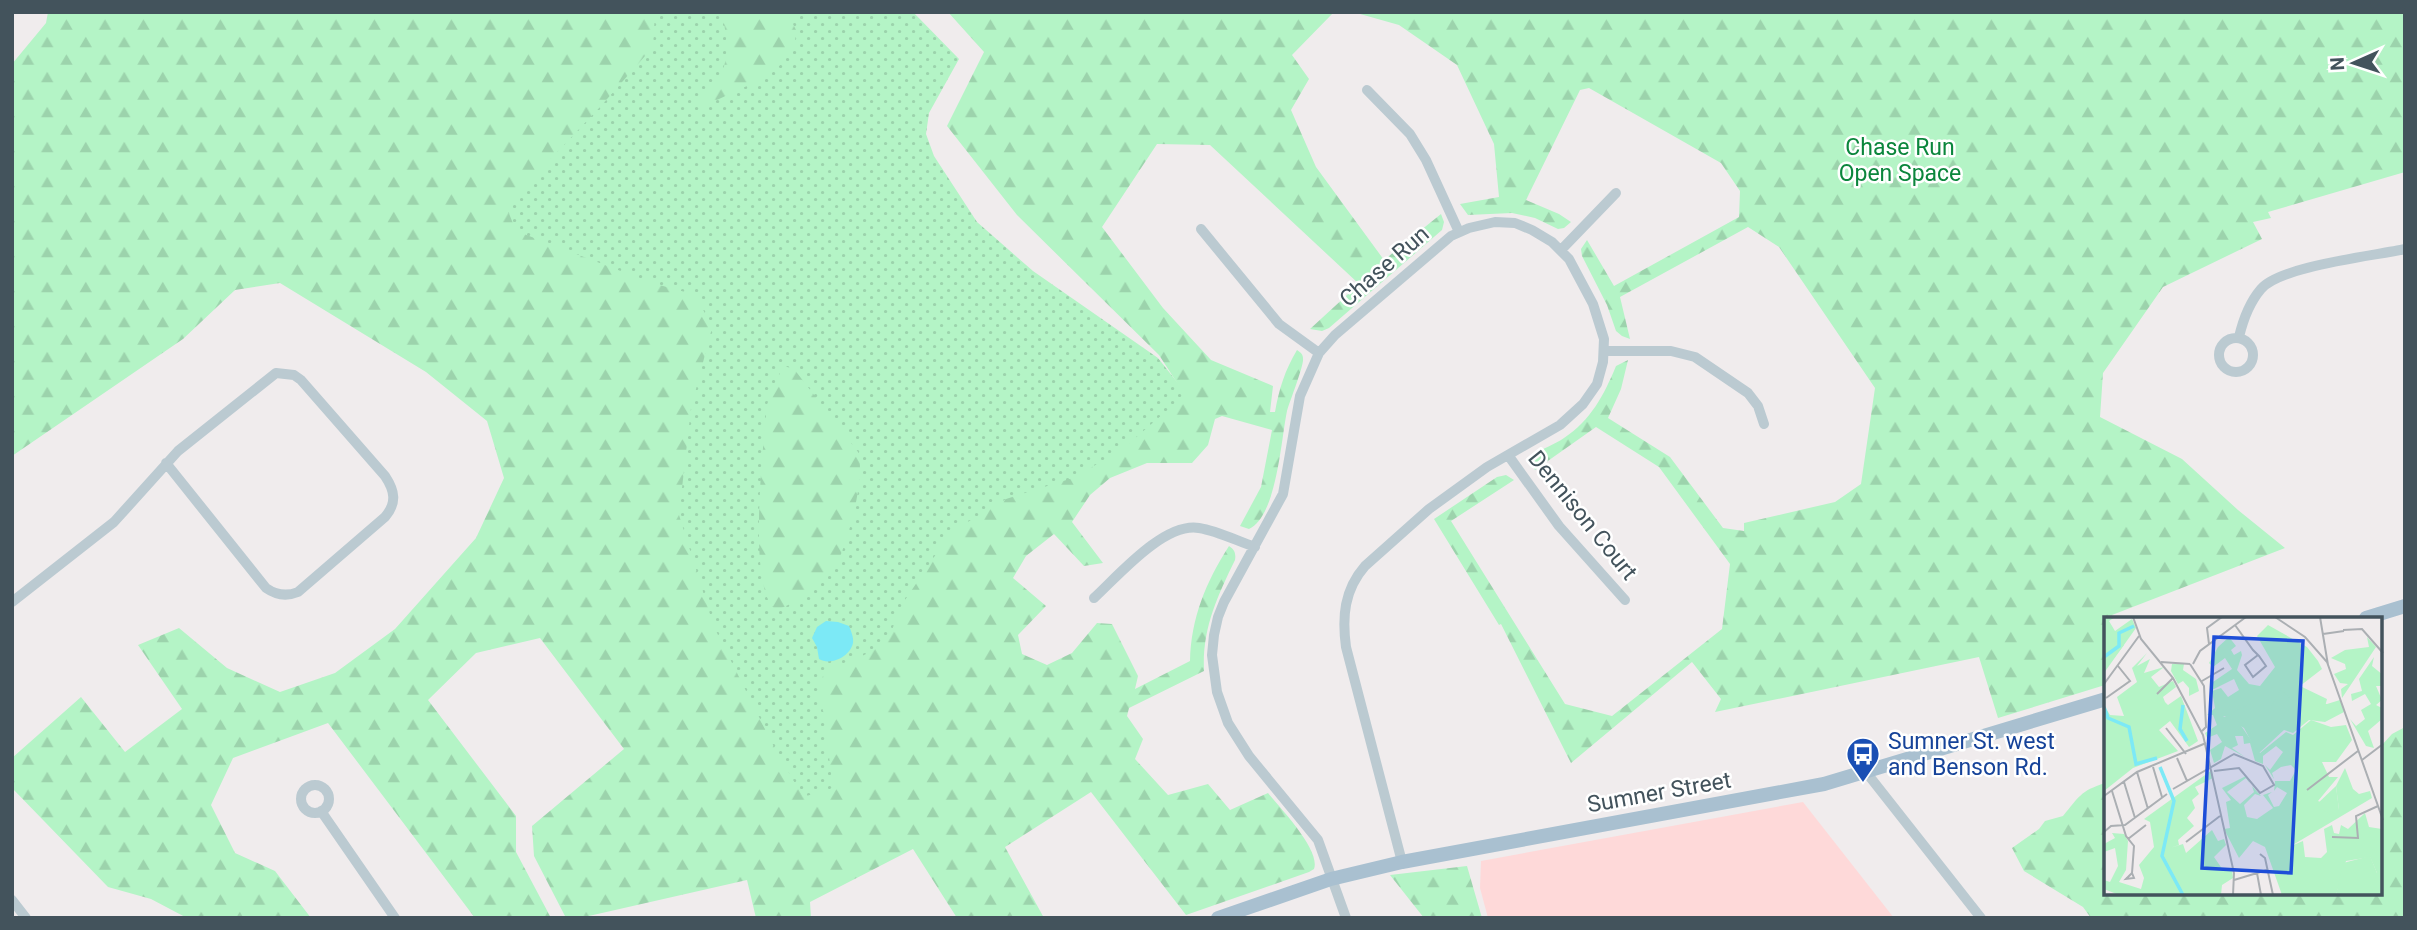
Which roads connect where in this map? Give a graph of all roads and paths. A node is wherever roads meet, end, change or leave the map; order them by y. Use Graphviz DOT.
graph roads {
  1 [pos="1367,90"];
  2 [pos="1616,192"];
  3 [pos="1201,229"];
  4 [pos="1459,233"];
  5 [pos="1561,250"];
  6 [pos="2403,250"];
  7 [pos="2405,264"];
  8 [pos="2239,337"];
  9 [pos="1604,351"];
  10 [pos="1319,353"];
  11 [pos="1764,424"];
  12 [pos="1508,455"];
  13 [pos="166,463"];
  14 [pos="1255,547"];
  15 [pos="1094,598"];
  16 [pos="1625,600"];
  17 [pos="12,602"];
  18 [pos="2405,606"];
  19 [pos="2369,617"];
  20 [pos="2104,699"];
  21 [pos="1867,772"];
  22 [pos="321,811"];
  23 [pos="1402,862"];
  24 [pos="1331,879"];
  25 [pos="12,900"];
  26 [pos="1241,914"];
  27 [pos="26,918"];
  28 [pos="395,918"];
  29 [pos="1217,918"];
  30 [pos="1346,918"];
  31 [pos="1982,918"];
  1 -- 4 [label="street"];
  2 -- 5 [label="street"];
  3 -- 10 [label="street"];
  4 -- 5 [label="street, Chase Run"];
  4 -- 10 [label="street, Chase Run"];
  5 -- 9 [label="street, Chase Run"];
  6 -- 7 [label="street"];
  6 -- 8 [label="street"];
  9 -- 11 [label="street"];
  9 -- 12 [label="street, Chase Run"];
  10 -- 14 [label="street, Chase Run"];
  12 -- 16 [label="street, Dennison Court"];
  12 -- 23 [label="street, Chase Run"];
  13 -- 13 [label="street"];
  13 -- 17 [label="street"];
  14 -- 15 [label="street"];
  14 -- 24 [label="street, Chase Run"];
  18 -- 19 [label="main road"];
  20 -- 21 [label="main road, Sumner Street"];
  21 -- 23 [label="main road, Sumner Street"];
  21 -- 31 [label="street"];
  22 -- 28 [label="street"];
  23 -- 24 [label="main road, Sumner Street"];
  24 -- 26 [label="main road, Sumner Street"];
  24 -- 30 [label="street, Chase Run"];
  25 -- 27 [label="street"];
  26 -- 29 [label="main road, Sumner Street"];
}
